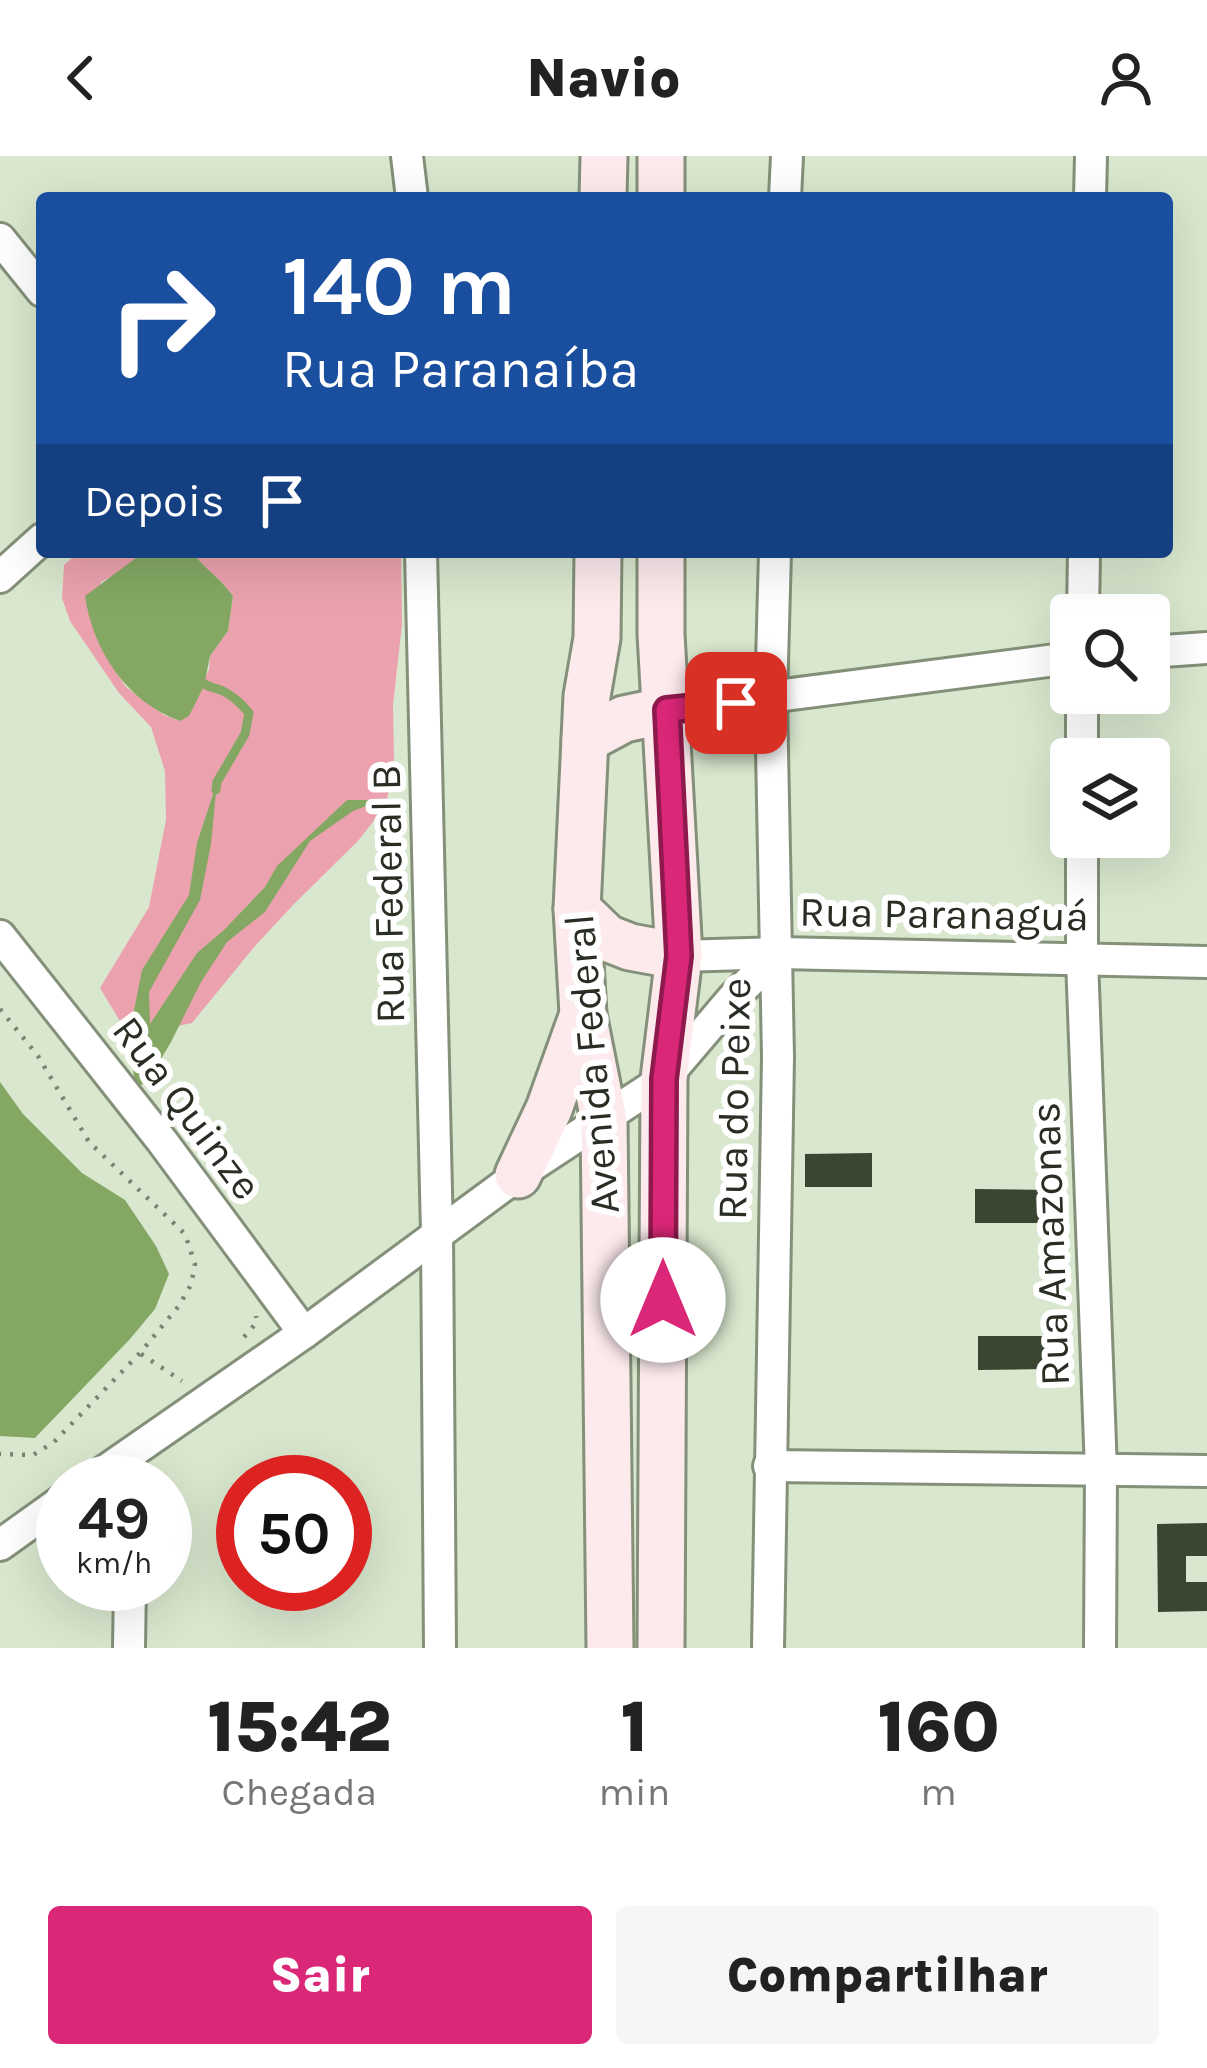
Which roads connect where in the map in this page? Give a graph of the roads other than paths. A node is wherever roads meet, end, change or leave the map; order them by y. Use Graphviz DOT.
graph roads {
  1 [pos="407,156"];
  2 [pos="604,156"];
  3 [pos="661,156"];
  4 [pos="787,156"];
  5 [pos="1091,156"];
  6 [pos="411,192"];
  7 [pos="603,192"];
  8 [pos="661,192"];
  9 [pos="785,192"];
  10 [pos="1090,192"];
  11 [pos="0,239"];
  12 [pos="36,284"];
  13 [pos="36,544"];
  14 [pos="421,558"];
  15 [pos="598,558"];
  16 [pos="661,558"];
  17 [pos="775,558"];
  18 [pos="1084,558"];
  19 [pos="0,577"];
  20 [pos="1083,594"];
  21 [pos="1207,648"];
  22 [pos="1170,651"];
  23 [pos="1050,661"];
  24 [pos="771,699"];
  25 [pos="667,710"];
  26 [pos="585,740"];
  27 [pos="1082,858"];
  28 [pos="577,909"];
  29 [pos="0,937"];
  30 [pos="778,953"];
  31 [pos="679,956"];
  32 [pos="1082,959"];
  33 [pos="1207,962"];
  34 [pos="583,1014"];
  35 [pos="664,1079"];
  36 [pos="604,1120"];
  37 [pos="518,1175"];
  38 [pos="437,1233"];
  39 [pos="304,1333"];
  40 [pos="146,1455"];
  41 [pos="770,1466"];
  42 [pos="1100,1471"];
  43 [pos="1207,1471"];
  44 [pos="36,1519"];
  45 [pos="608,1522"];
  46 [pos="662,1522"];
  47 [pos="0,1545"];
  48 [pos="130,1611"];
  49 [pos="129,1648"];
  50 [pos="440,1648"];
  51 [pos="610,1648"];
  52 [pos="661,1648"];
  53 [pos="768,1648"];
  54 [pos="1100,1648"];
  1 -- 6 [label="street"];
  2 -- 7 [label="main road"];
  3 -- 8 [label="main road"];
  4 -- 9 [label="street"];
  5 -- 10 [label="street"];
  11 -- 12 [label="street"];
  13 -- 19 [label="street"];
  14 -- 38 [label="street, Rua Federal B"];
  15 -- 26 [label="main road, Avenida Federal"];
  16 -- 25 [label="main road, Avenida Federal"];
  17 -- 24 [label="street, Rua do Peixe"];
  18 -- 20 [label="street"];
  21 -- 22 [label="street"];
  23 -- 24 [label="street"];
  24 -- 25 [label="street"];
  24 -- 30 [label="street, Rua do Peixe"];
  25 -- 26 [label="main road"];
  25 -- 31 [label="main road, Avenida Federal"];
  26 -- 28 [label="main road, Avenida Federal"];
  27 -- 32 [label="street, Rua Amazonas"];
  28 -- 31 [label="main road"];
  28 -- 34 [label="main road, Avenida Federal"];
  29 -- 39 [label="street, Rua Quinze"];
  30 -- 31 [label="street, Rua Paranaguá"];
  30 -- 32 [label="street, Rua Paranaguá"];
  30 -- 35 [label="street"];
  30 -- 41 [label="street, Rua do Peixe"];
  31 -- 35 [label="main road, Avenida Federal"];
  32 -- 33 [label="street, Rua Paranaguá"];
  32 -- 42 [label="street, Rua Amazonas"];
  34 -- 36 [label="main road, Avenida Federal"];
  34 -- 37 [label="main road"];
  35 -- 36 [label="street"];
  35 -- 46 [label="main road, Avenida Federal"];
  36 -- 37 [label="street"];
  36 -- 45 [label="main road, Avenida Federal"];
  37 -- 38 [label="street"];
  38 -- 39 [label="street"];
  38 -- 50 [label="street, Rua Federal B"];
  39 -- 40 [label="street"];
  41 -- 42 [label="street"];
  41 -- 53 [label="street, Rua do Peixe"];
  42 -- 43 [label="street"];
  42 -- 54 [label="street, Rua Amazonas"];
  44 -- 47 [label="street"];
  45 -- 46 [label="main road"];
  45 -- 51 [label="main road, Avenida Federal"];
  46 -- 52 [label="main road, Avenida Federal"];
  48 -- 49 [label="street"];
}
